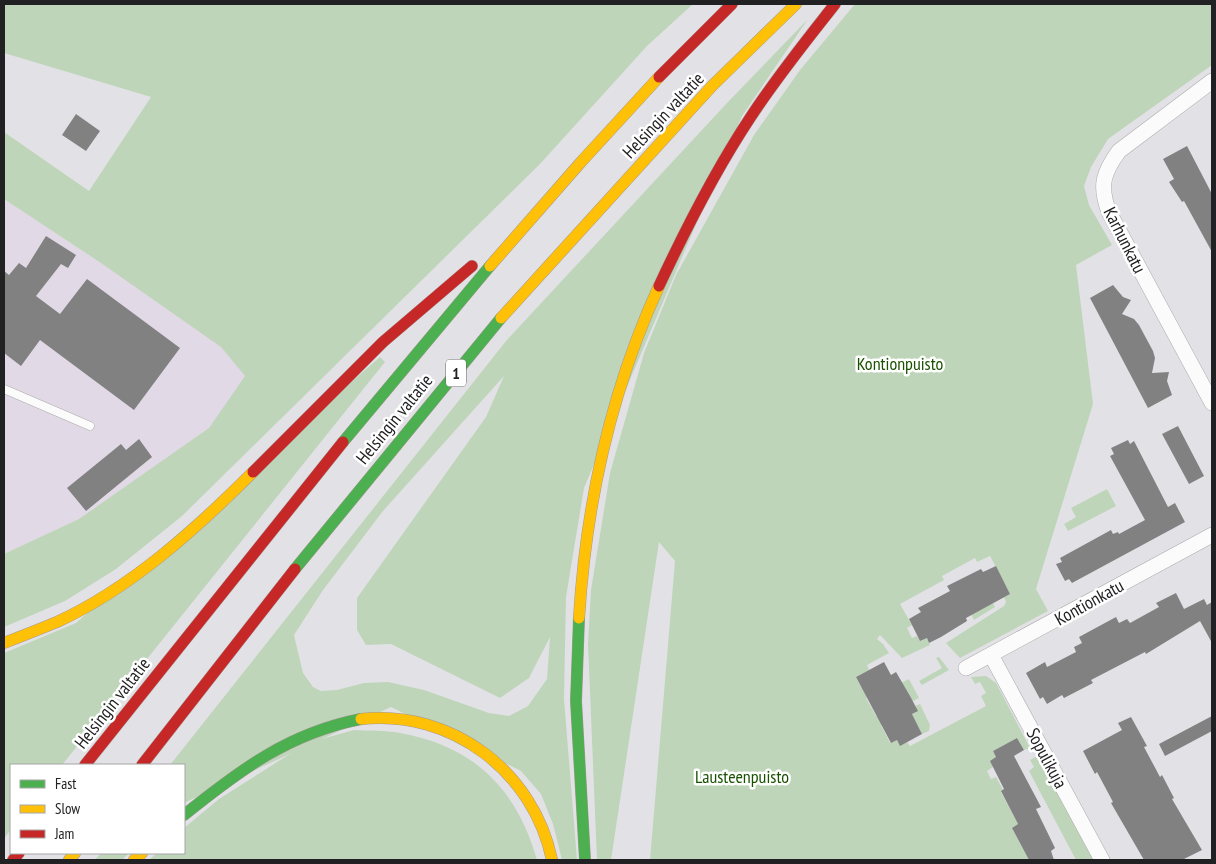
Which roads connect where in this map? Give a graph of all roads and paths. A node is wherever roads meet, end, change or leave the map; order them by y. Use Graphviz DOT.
graph roads {
  1 [pos="732,4"];
  2 [pos="796,4"];
  3 [pos="835,4"];
  4 [pos="1212,82"];
  5 [pos="535,211"];
  6 [pos="4,389"];
  7 [pos="1212,403"];
  8 [pos="90,426"];
  9 [pos="1212,535"];
  10 [pos="4,643"];
  11 [pos="991,655"];
  12 [pos="966,668"];
  13 [pos="86,764"];
  14 [pos="143,764"];
  15 [pos="185,814"];
  16 [pos="552,860"];
  17 [pos="585,860"];
  18 [pos="1102,860"];
  1 -- 5 [label="highway, Helsingin valtatie"];
  2 -- 14 [label="highway, Helsingin valtatie / 1"];
  3 -- 17 [label="highway"];
  4 -- 7 [label="street, Karhunkatu"];
  5 -- 10 [label="highway"];
  5 -- 13 [label="highway, Helsingin valtatie"];
  6 -- 8 [label="lane"];
  9 -- 11 [label="street, Kontionkatu"];
  11 -- 12 [label="street, Kontionkatu"];
  11 -- 18 [label="street, Sopulikuja"];
  15 -- 16 [label="highway"];
}
